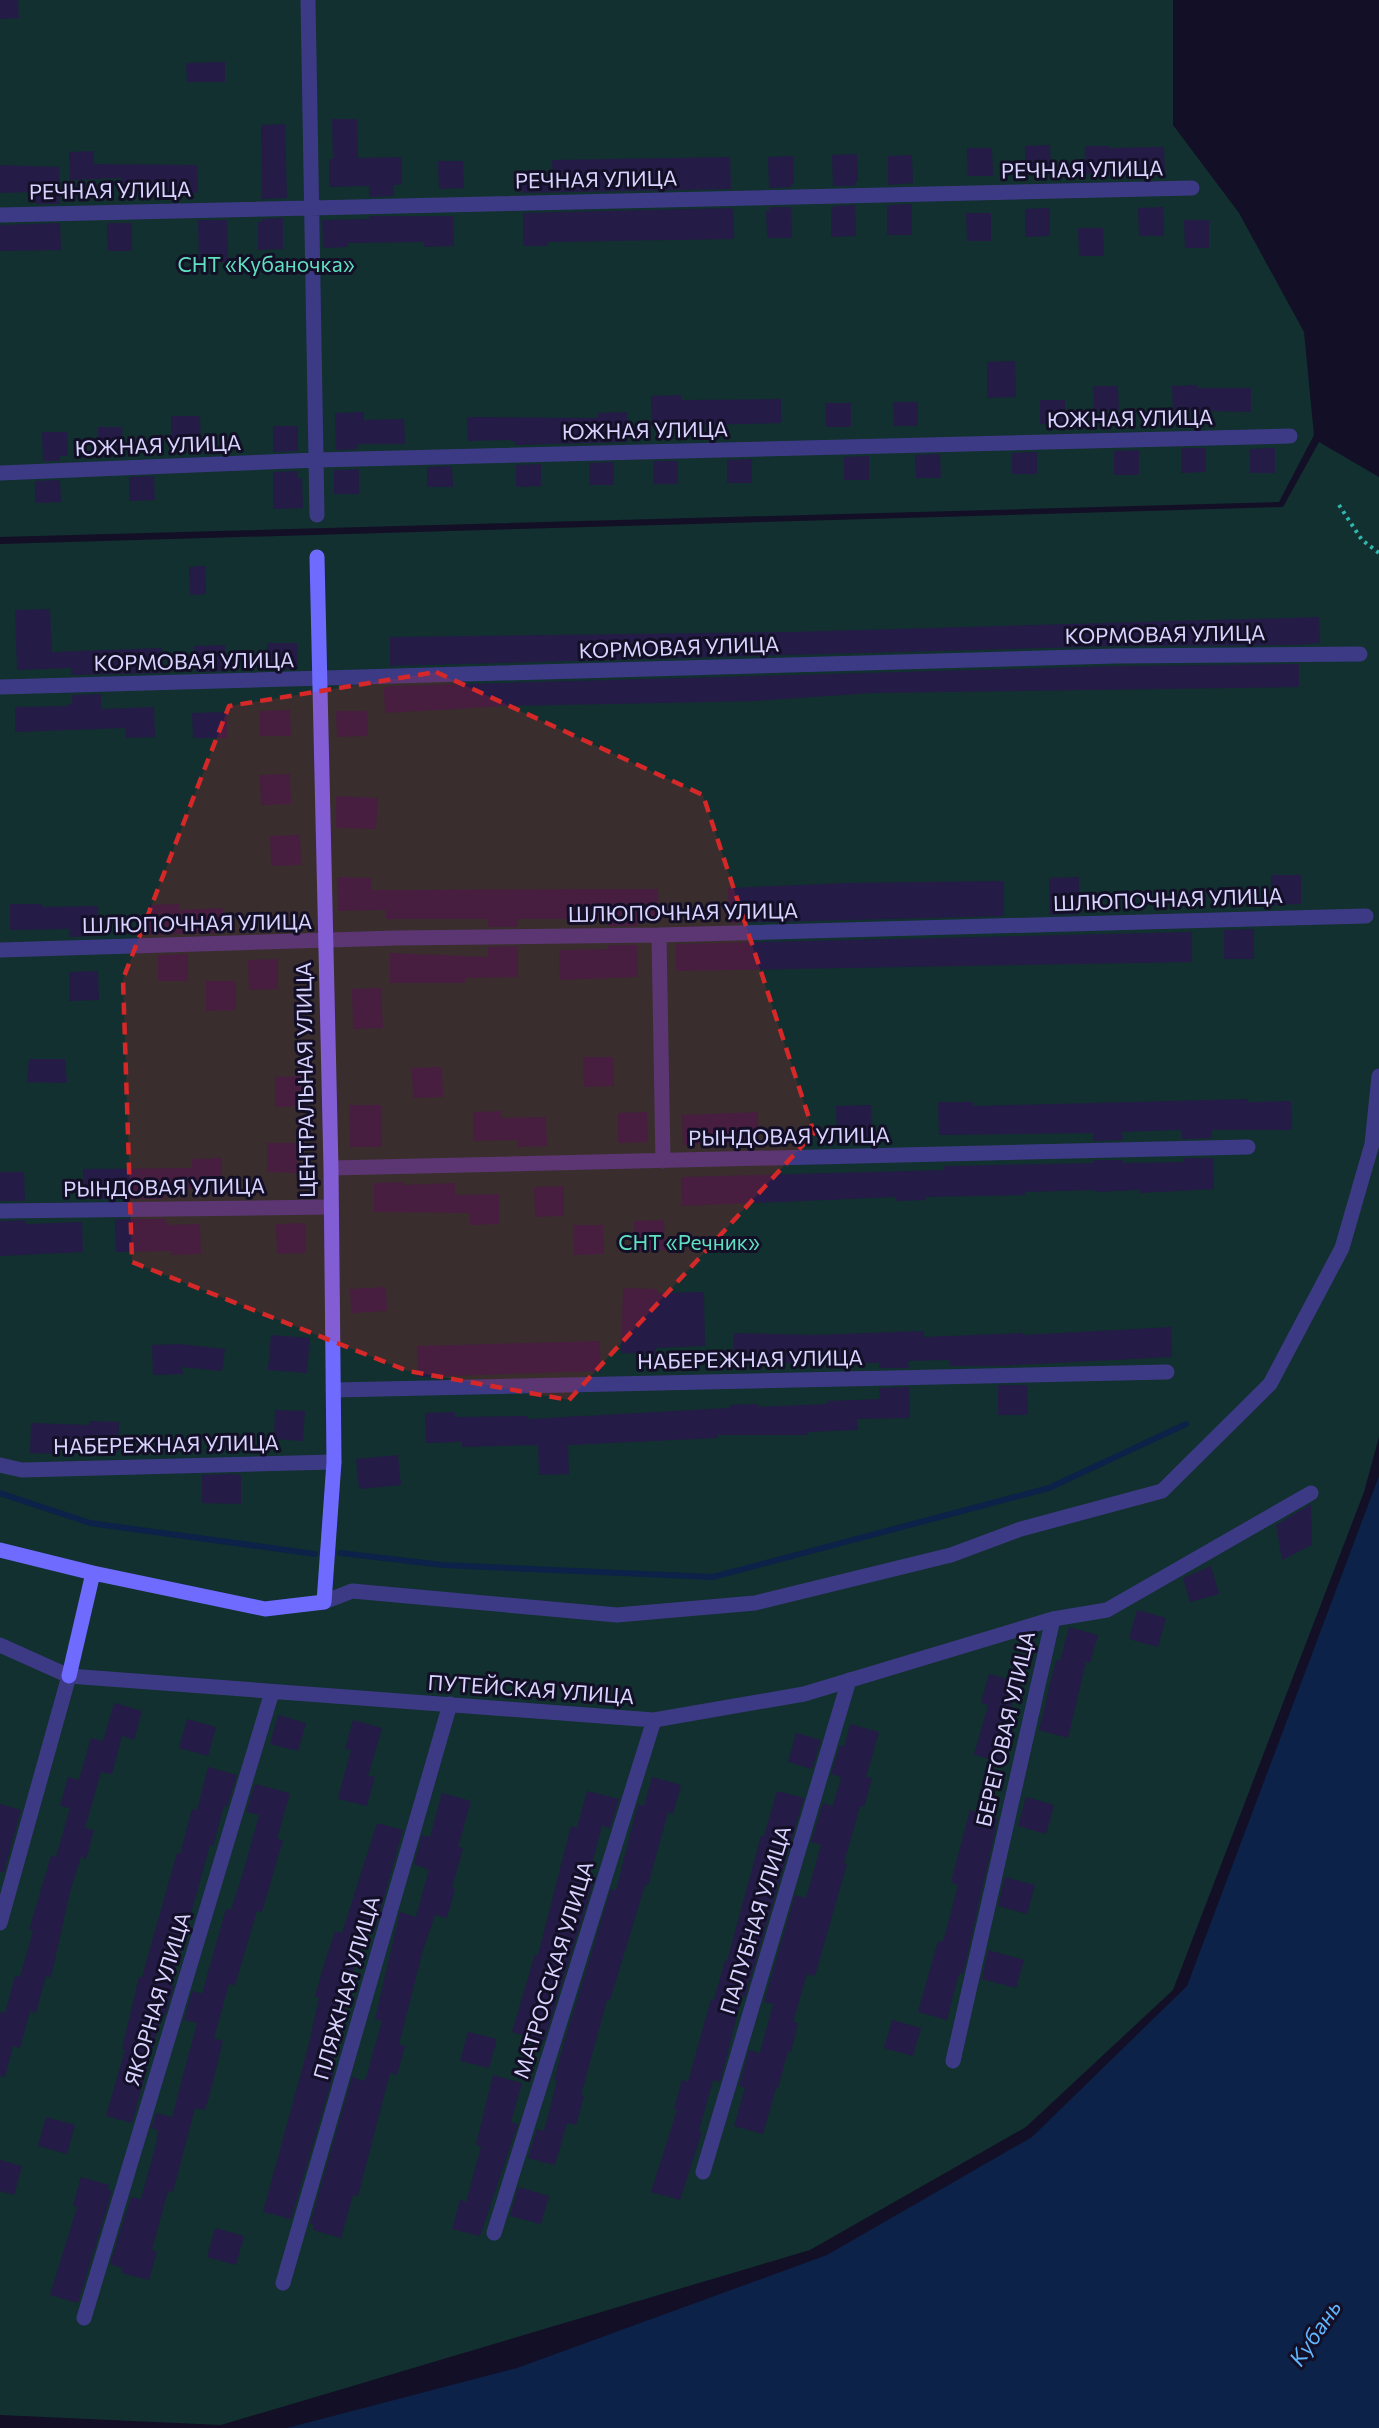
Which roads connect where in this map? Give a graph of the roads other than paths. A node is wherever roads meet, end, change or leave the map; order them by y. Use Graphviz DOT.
graph roads {
  1 [pos="308,0"];
  2 [pos="1192,188"];
  3 [pos="310,207"];
  4 [pos="0,215"];
  5 [pos="1290,436"];
  6 [pos="317,460"];
  7 [pos="0,473"];
  8 [pos="317,515"];
  9 [pos="317,557"];
  10 [pos="1360,654"];
  11 [pos="318,680"];
  12 [pos="0,687"];
  13 [pos="1366,916"];
  14 [pos="659,935"];
  15 [pos="326,941"];
  16 [pos="0,950"];
  17 [pos="1379,1076"];
  18 [pos="1248,1147"];
  19 [pos="663,1161"];
  20 [pos="331,1168"];
  21 [pos="329,1207"];
  22 [pos="0,1211"];
  23 [pos="1167,1372"];
  24 [pos="333,1390"];
  25 [pos="334,1462"];
  26 [pos="0,1465"];
  27 [pos="1311,1493"];
  28 [pos="0,1550"];
  29 [pos="93,1573"];
  30 [pos="324,1602"];
  31 [pos="1053,1619"];
  32 [pos="0,1644"];
  33 [pos="69,1676"];
  34 [pos="849,1680"];
  35 [pos="272,1692"];
  36 [pos="450,1704"];
  37 [pos="654,1720"];
  38 [pos="0,1923"];
  39 [pos="953,2061"];
  40 [pos="703,2172"];
  41 [pos="494,2233"];
  42 [pos="284,2283"];
  43 [pos="84,2318"];
  1 -- 3 [label="street"];
  2 -- 3 [label="street, РЕЧНАЯ УЛИЦА"];
  3 -- 4 [label="street, РЕЧНАЯ УЛИЦА"];
  3 -- 6 [label="street"];
  5 -- 6 [label="street, ЮЖНАЯ УЛИЦА"];
  6 -- 7 [label="street, ЮЖНАЯ УЛИЦА"];
  6 -- 8 [label="street"];
  9 -- 11 [label="street, ЦЕНТРАЛЬНАЯ УЛИЦА"];
  10 -- 11 [label="street, КОРМОВАЯ УЛИЦА"];
  11 -- 12 [label="street, КОРМОВАЯ УЛИЦА"];
  11 -- 15 [label="street, ЦЕНТРАЛЬНАЯ УЛИЦА"];
  13 -- 14 [label="street, ШЛЮПОЧНАЯ УЛИЦА"];
  14 -- 15 [label="street, ШЛЮПОЧНАЯ УЛИЦА"];
  14 -- 19 [label="street"];
  15 -- 16 [label="street, ШЛЮПОЧНАЯ УЛИЦА"];
  15 -- 20 [label="street, ЦЕНТРАЛЬНАЯ УЛИЦА"];
  17 -- 30 [label="street"];
  18 -- 19 [label="street, РЫНДОВАЯ УЛИЦА"];
  19 -- 20 [label="street, РЫНДОВАЯ УЛИЦА"];
  20 -- 21 [label="street, ЦЕНТРАЛЬНАЯ УЛИЦА"];
  21 -- 22 [label="street, РЫНДОВАЯ УЛИЦА"];
  21 -- 24 [label="street, ЦЕНТРАЛЬНАЯ УЛИЦА"];
  23 -- 24 [label="street, НАБЕРЕЖНАЯ УЛИЦА"];
  24 -- 25 [label="street, ЦЕНТРАЛЬНАЯ УЛИЦА"];
  25 -- 26 [label="street, НАБЕРЕЖНАЯ УЛИЦА"];
  25 -- 30 [label="street, ЦЕНТРАЛЬНАЯ УЛИЦА"];
  27 -- 31 [label="street, БЕРЕГОВАЯ УЛИЦА"];
  28 -- 29 [label="street"];
  29 -- 30 [label="street"];
  29 -- 33 [label="street"];
  31 -- 34 [label="street, ПУТЕЙСКАЯ УЛИЦА"];
  31 -- 39 [label="street, БЕРЕГОВАЯ УЛИЦА"];
  32 -- 33 [label="street, ПУТЕЙСКАЯ УЛИЦА"];
  33 -- 35 [label="street, ПУТЕЙСКАЯ УЛИЦА"];
  33 -- 38 [label="street"];
  34 -- 37 [label="street, ПУТЕЙСКАЯ УЛИЦА"];
  34 -- 40 [label="street, ПАЛУБНАЯ УЛИЦА"];
  35 -- 36 [label="street, ПУТЕЙСКАЯ УЛИЦА"];
  35 -- 43 [label="street, ЯКОРНАЯ УЛИЦА"];
  36 -- 37 [label="street, ПУТЕЙСКАЯ УЛИЦА"];
  36 -- 42 [label="street, ПЛЯЖНАЯ УЛИЦА"];
  37 -- 41 [label="street, МАТРОССКАЯ УЛИЦА"];
}
